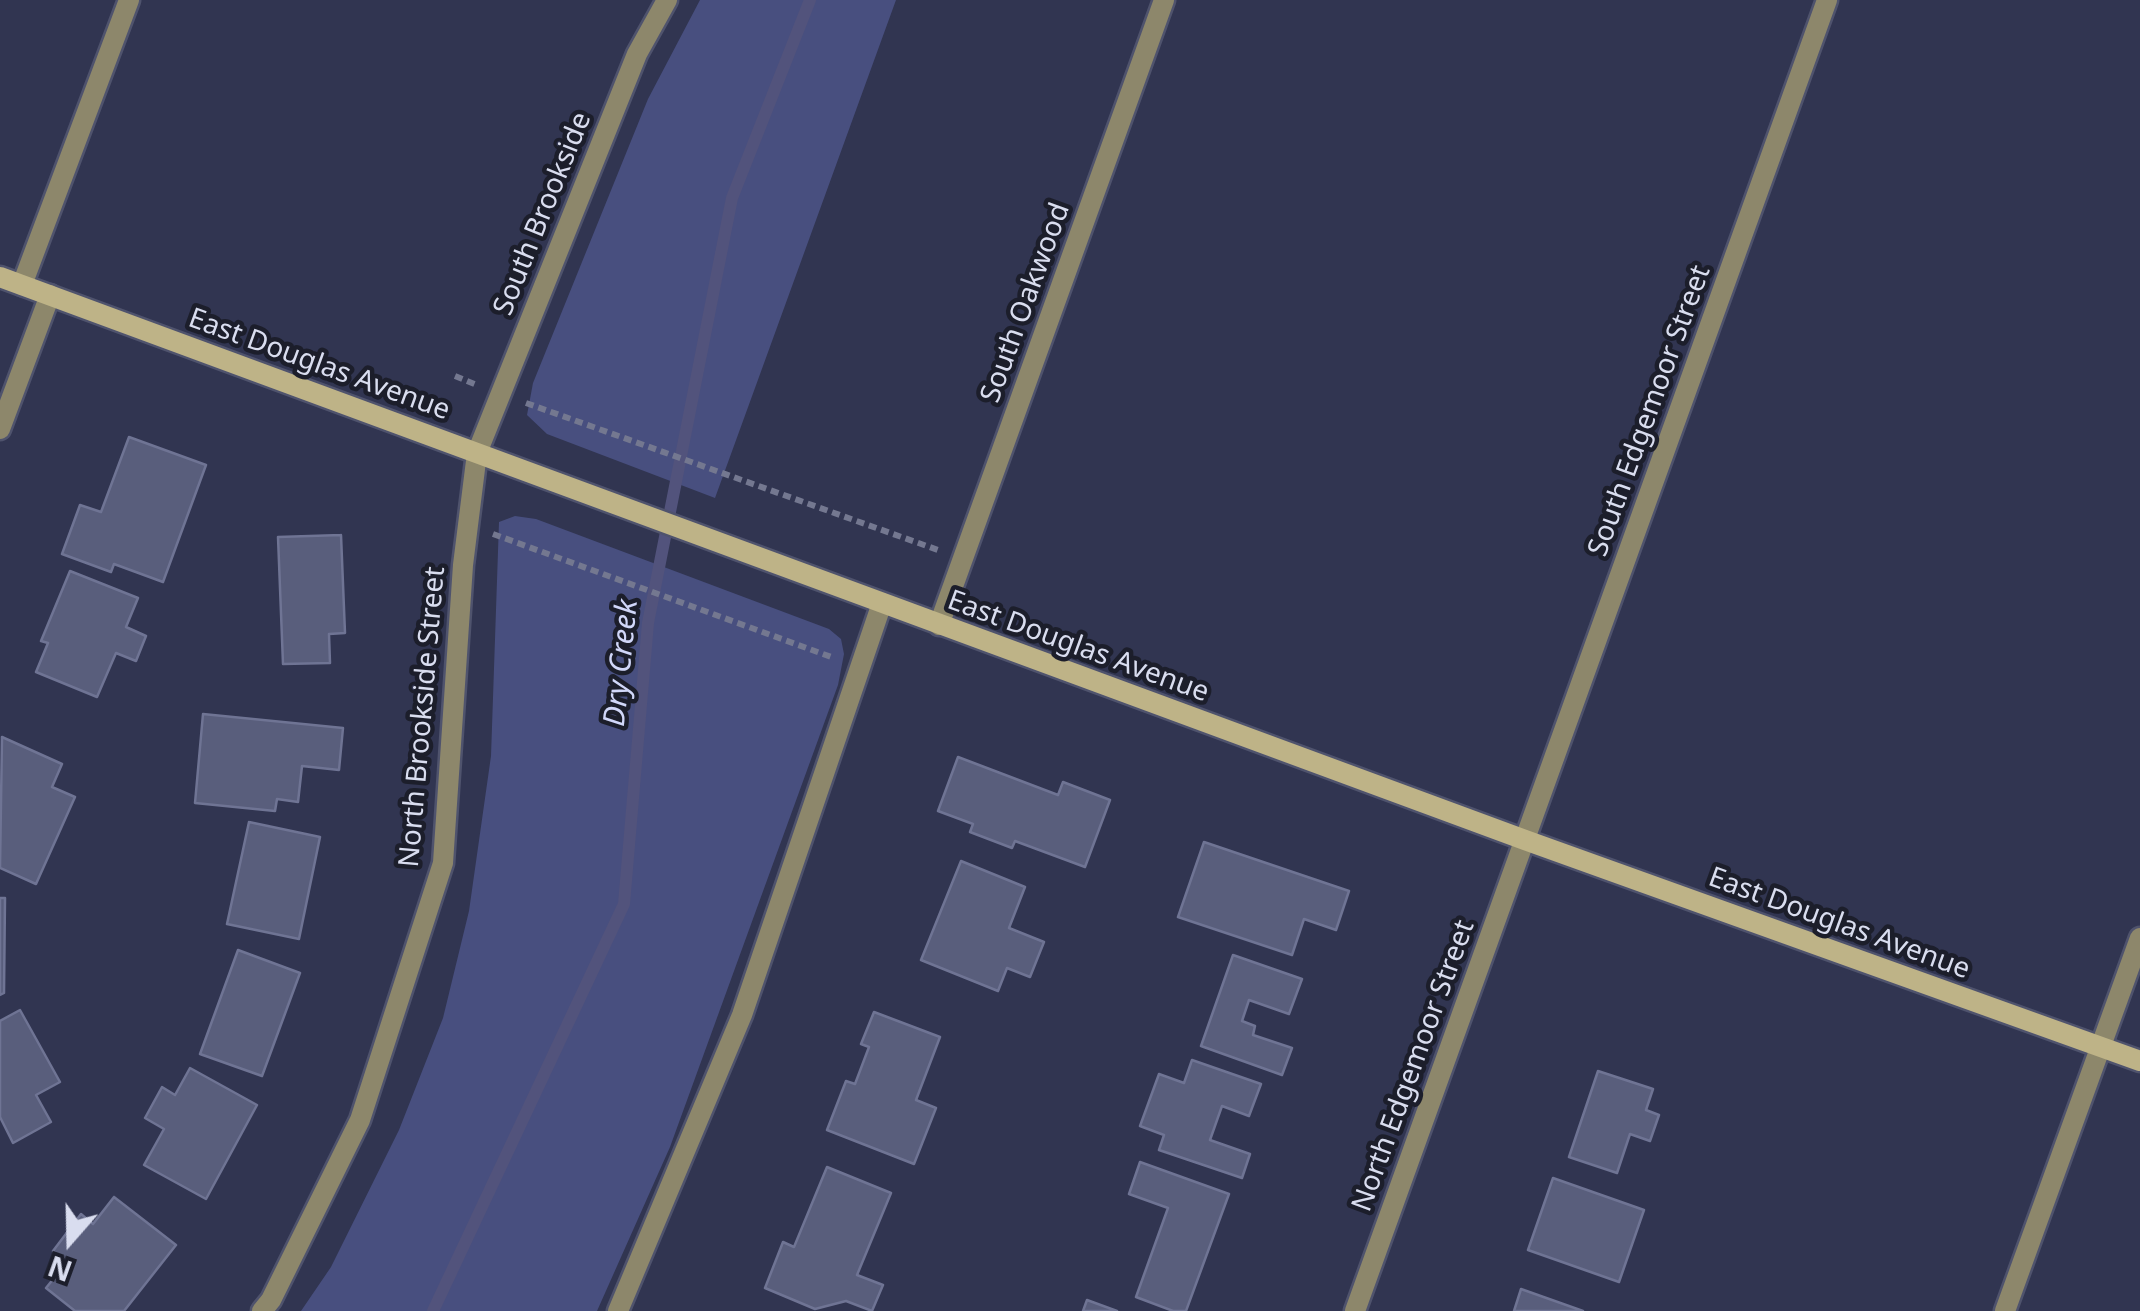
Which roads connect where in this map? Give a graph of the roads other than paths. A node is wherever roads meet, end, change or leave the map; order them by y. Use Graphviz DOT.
graph roads {
  1 [pos="129,0"];
  2 [pos="668,0"];
  3 [pos="1164,0"];
  4 [pos="1827,0"];
  5 [pos="0,276"];
  6 [pos="22,284"];
  7 [pos="50,295"];
  8 [pos="0,429"];
  9 [pos="477,453"];
  10 [pos="882,604"];
  11 [pos="939,625"];
  12 [pos="1525,840"];
  13 [pos="2140,938"];
  14 [pos="2101,1047"];
  15 [pos="2140,1061"];
  16 [pos="262,1311"];
  17 [pos="618,1311"];
  18 [pos="1355,1311"];
  19 [pos="2005,1311"];
  1 -- 6 [label="street"];
  2 -- 9 [label="street, South Brookside"];
  3 -- 11 [label="street, South Oakwood"];
  4 -- 12 [label="street, South Edgemoor Street"];
  5 -- 6 [label="main road, East Douglas Avenue"];
  6 -- 7 [label="main road, East Douglas Avenue"];
  7 -- 8 [label="street"];
  7 -- 9 [label="main road, East Douglas Avenue"];
  9 -- 10 [label="main road, East Douglas Avenue"];
  9 -- 16 [label="street, North Brookside Street"];
  10 -- 11 [label="main road, East Douglas Avenue"];
  10 -- 17 [label="street"];
  11 -- 12 [label="main road, East Douglas Avenue"];
  12 -- 14 [label="main road, East Douglas Avenue"];
  12 -- 18 [label="street, North Edgemoor Street"];
  13 -- 14 [label="street"];
  14 -- 15 [label="main road, East Douglas Avenue"];
  14 -- 19 [label="street"];
}
